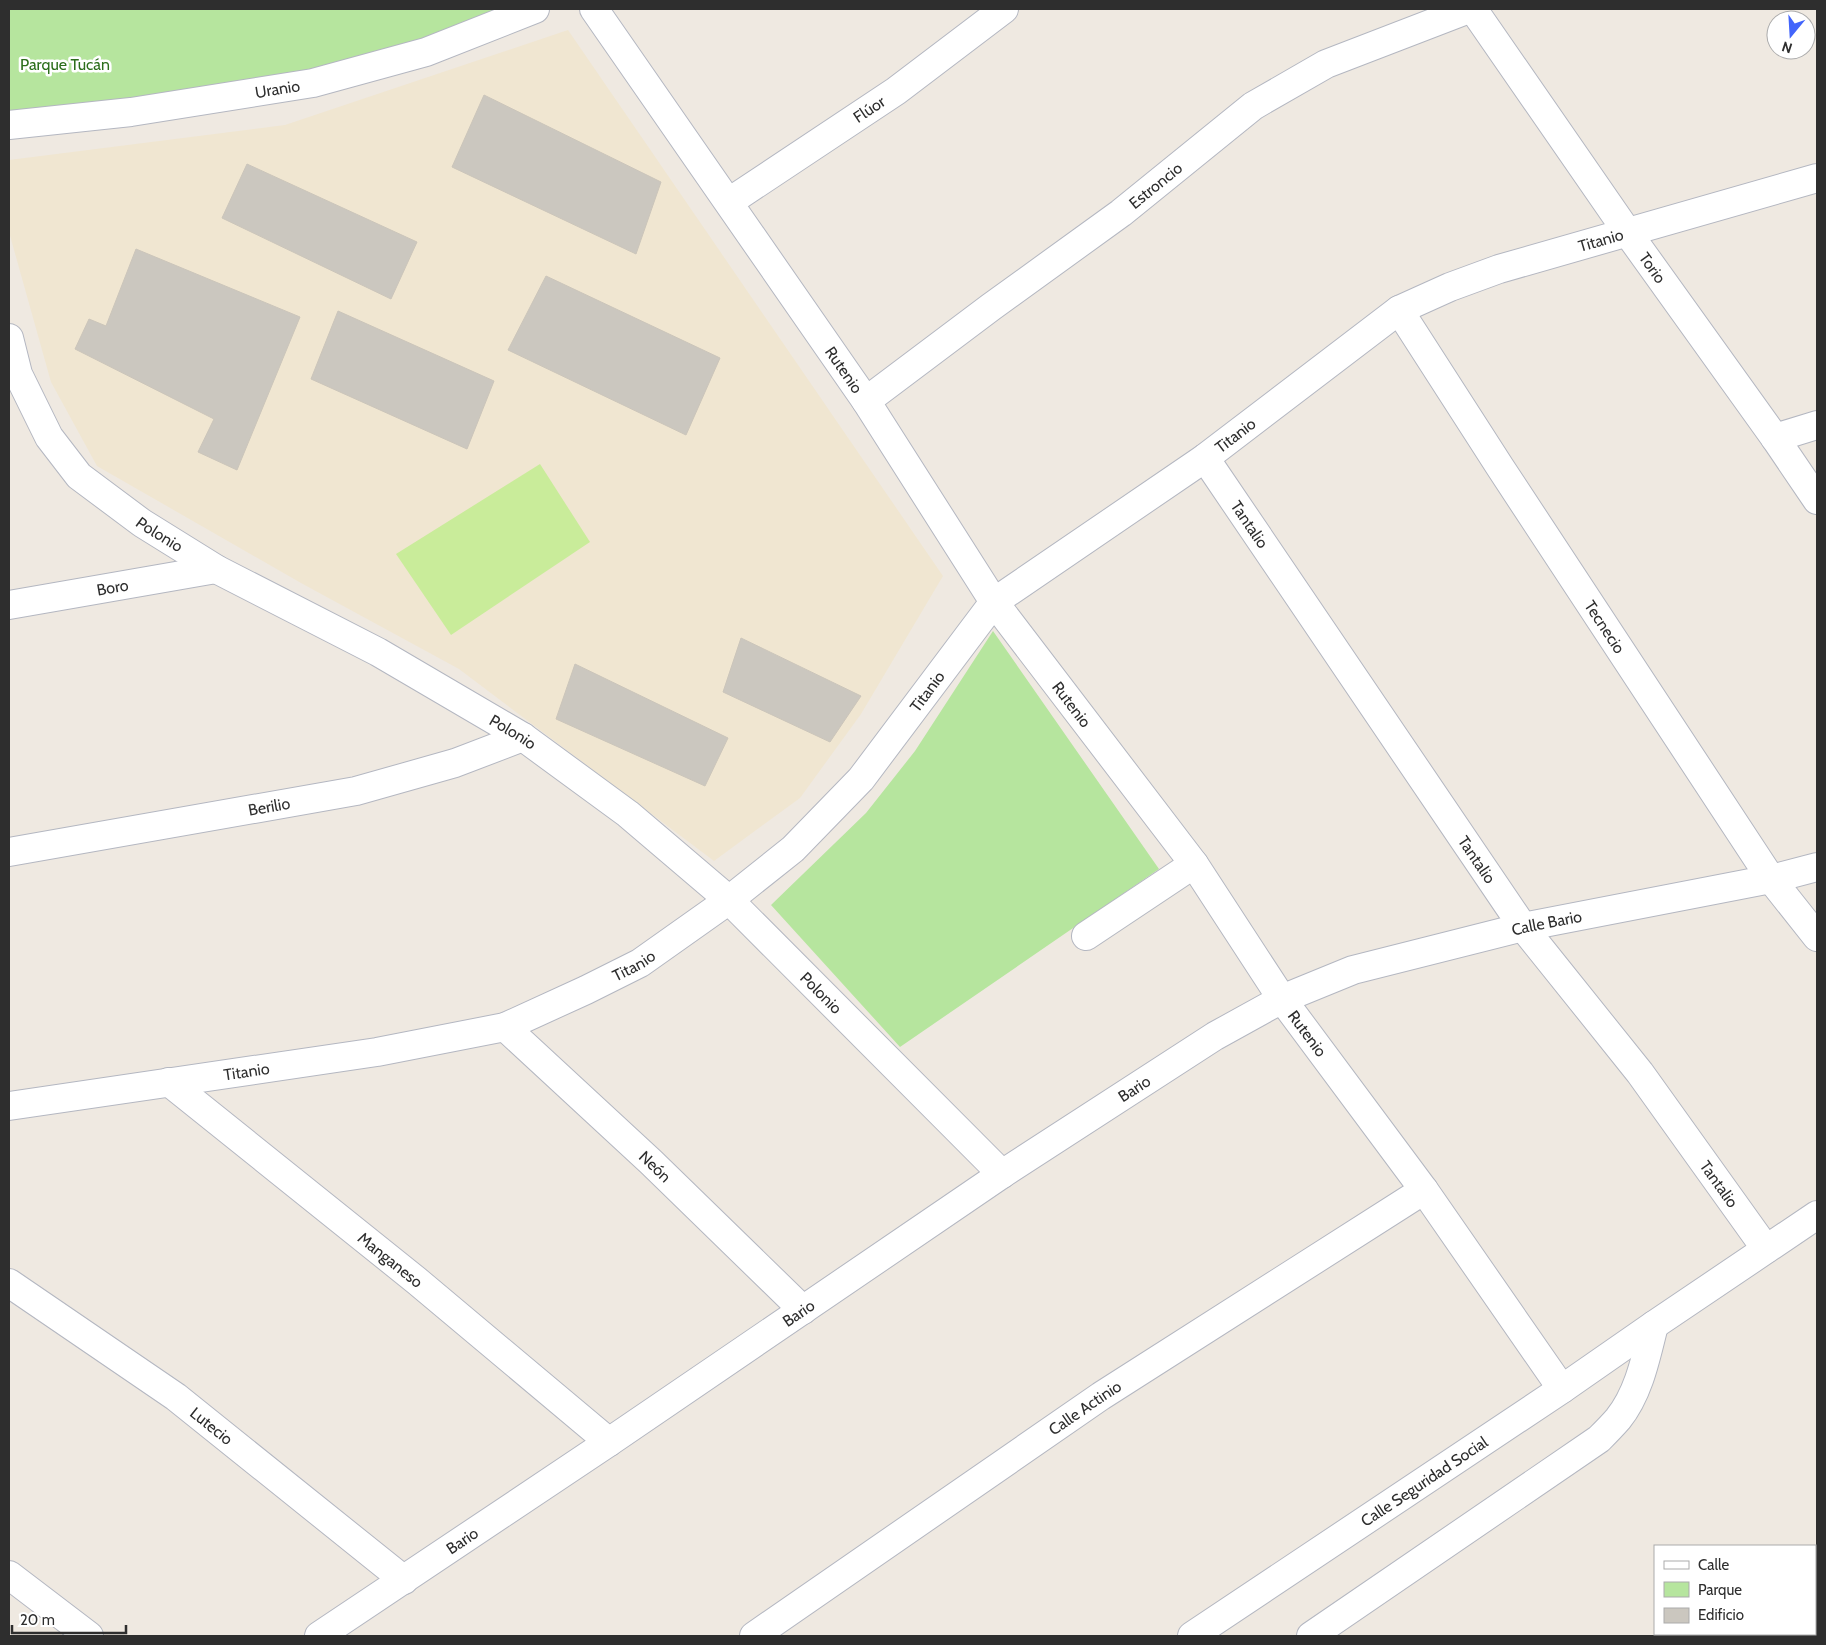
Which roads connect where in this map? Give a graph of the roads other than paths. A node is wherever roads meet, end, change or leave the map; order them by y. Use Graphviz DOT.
graph roads {
  1 [pos="535,9"];
  2 [pos="594,9"];
  3 [pos="1004,9"];
  4 [pos="1469,9"];
  5 [pos="1473,9"];
  6 [pos="9,125"];
  7 [pos="1817,178"];
  8 [pos="729,202"];
  9 [pos="1628,234"];
  10 [pos="1399,310"];
  11 [pos="9,338"];
  12 [pos="13,375"];
  13 [pos="866,401"];
  14 [pos="1817,425"];
  15 [pos="1775,438"];
  16 [pos="1205,458"];
  17 [pos="1817,500"];
  18 [pos="216,569"];
  19 [pos="994,602"];
  20 [pos="9,605"];
  21 [pos="523,737"];
  22 [pos="9,852"];
  23 [pos="1194,864"];
  24 [pos="1817,867"];
  25 [pos="1770,880"];
  26 [pos="729,900"];
  27 [pos="1523,927"];
  28 [pos="1086,936"];
  29 [pos="1817,937"];
  30 [pos="1282,999"];
  31 [pos="505,1027"];
  32 [pos="169,1082"];
  33 [pos="9,1106"];
  34 [pos="1002,1174"];
  35 [pos="1424,1190"];
  36 [pos="1817,1215"];
  37 [pos="1766,1249"];
  38 [pos="9,1283"];
  39 [pos="803,1310"];
  40 [pos="1654,1325"];
  41 [pos="1562,1389"];
  42 [pos="609,1442"];
  43 [pos="404,1580"];
  44 [pos="12,1582"];
  45 [pos="89,1636"];
  46 [pos="319,1636"];
  47 [pos="754,1636"];
  48 [pos="1192,1636"];
  49 [pos="1311,1636"];
  1 -- 6 [label="street, Uranio"];
  2 -- 8 [label="street, Rutenio"];
  3 -- 8 [label="street, Flúor"];
  4 -- 13 [label="street, Estroncio"];
  5 -- 9 [label="street, Torio"];
  7 -- 9 [label="street, Titanio"];
  8 -- 13 [label="street, Rutenio"];
  9 -- 10 [label="street, Titanio"];
  9 -- 15 [label="street, Torio"];
  10 -- 16 [label="street, Titanio"];
  10 -- 25 [label="street, Tecnecio"];
  11 -- 12 [label="street, Polonio"];
  12 -- 18 [label="street, Polonio"];
  13 -- 19 [label="street, Rutenio"];
  14 -- 15 [label="street"];
  15 -- 17 [label="street, Torio"];
  16 -- 19 [label="street, Titanio"];
  16 -- 27 [label="street, Tantalio"];
  18 -- 20 [label="street, Boro"];
  18 -- 21 [label="street, Polonio"];
  19 -- 23 [label="street, Rutenio"];
  19 -- 26 [label="street, Titanio"];
  21 -- 22 [label="street, Berilio"];
  21 -- 26 [label="street, Polonio"];
  23 -- 28 [label="street"];
  23 -- 30 [label="street, Rutenio"];
  24 -- 25 [label="street, Calle Bario"];
  25 -- 27 [label="street, Calle Bario"];
  25 -- 29 [label="street, Tecnecio"];
  26 -- 31 [label="street, Titanio"];
  26 -- 34 [label="street, Polonio"];
  27 -- 30 [label="street, Calle Bario"];
  27 -- 37 [label="street, Tantalio"];
  30 -- 34 [label="street, Bario"];
  30 -- 35 [label="street, Rutenio"];
  31 -- 32 [label="street, Titanio"];
  31 -- 39 [label="street, Neón"];
  32 -- 33 [label="street, Titanio"];
  32 -- 42 [label="street, Manganeso"];
  34 -- 39 [label="street, Bario"];
  35 -- 41 [label="street, Rutenio"];
  35 -- 47 [label="street, Calle Actinio"];
  36 -- 37 [label="street, Calle Seguridad Social"];
  37 -- 40 [label="street, Calle Seguridad Social"];
  38 -- 43 [label="street, Lutecio"];
  39 -- 42 [label="street, Bario"];
  40 -- 41 [label="street, Calle Seguridad Social"];
  40 -- 49 [label="street"];
  41 -- 48 [label="street, Calle Seguridad Social"];
  42 -- 43 [label="street, Bario"];
  43 -- 46 [label="street, Bario"];
  44 -- 45 [label="street"];
}
